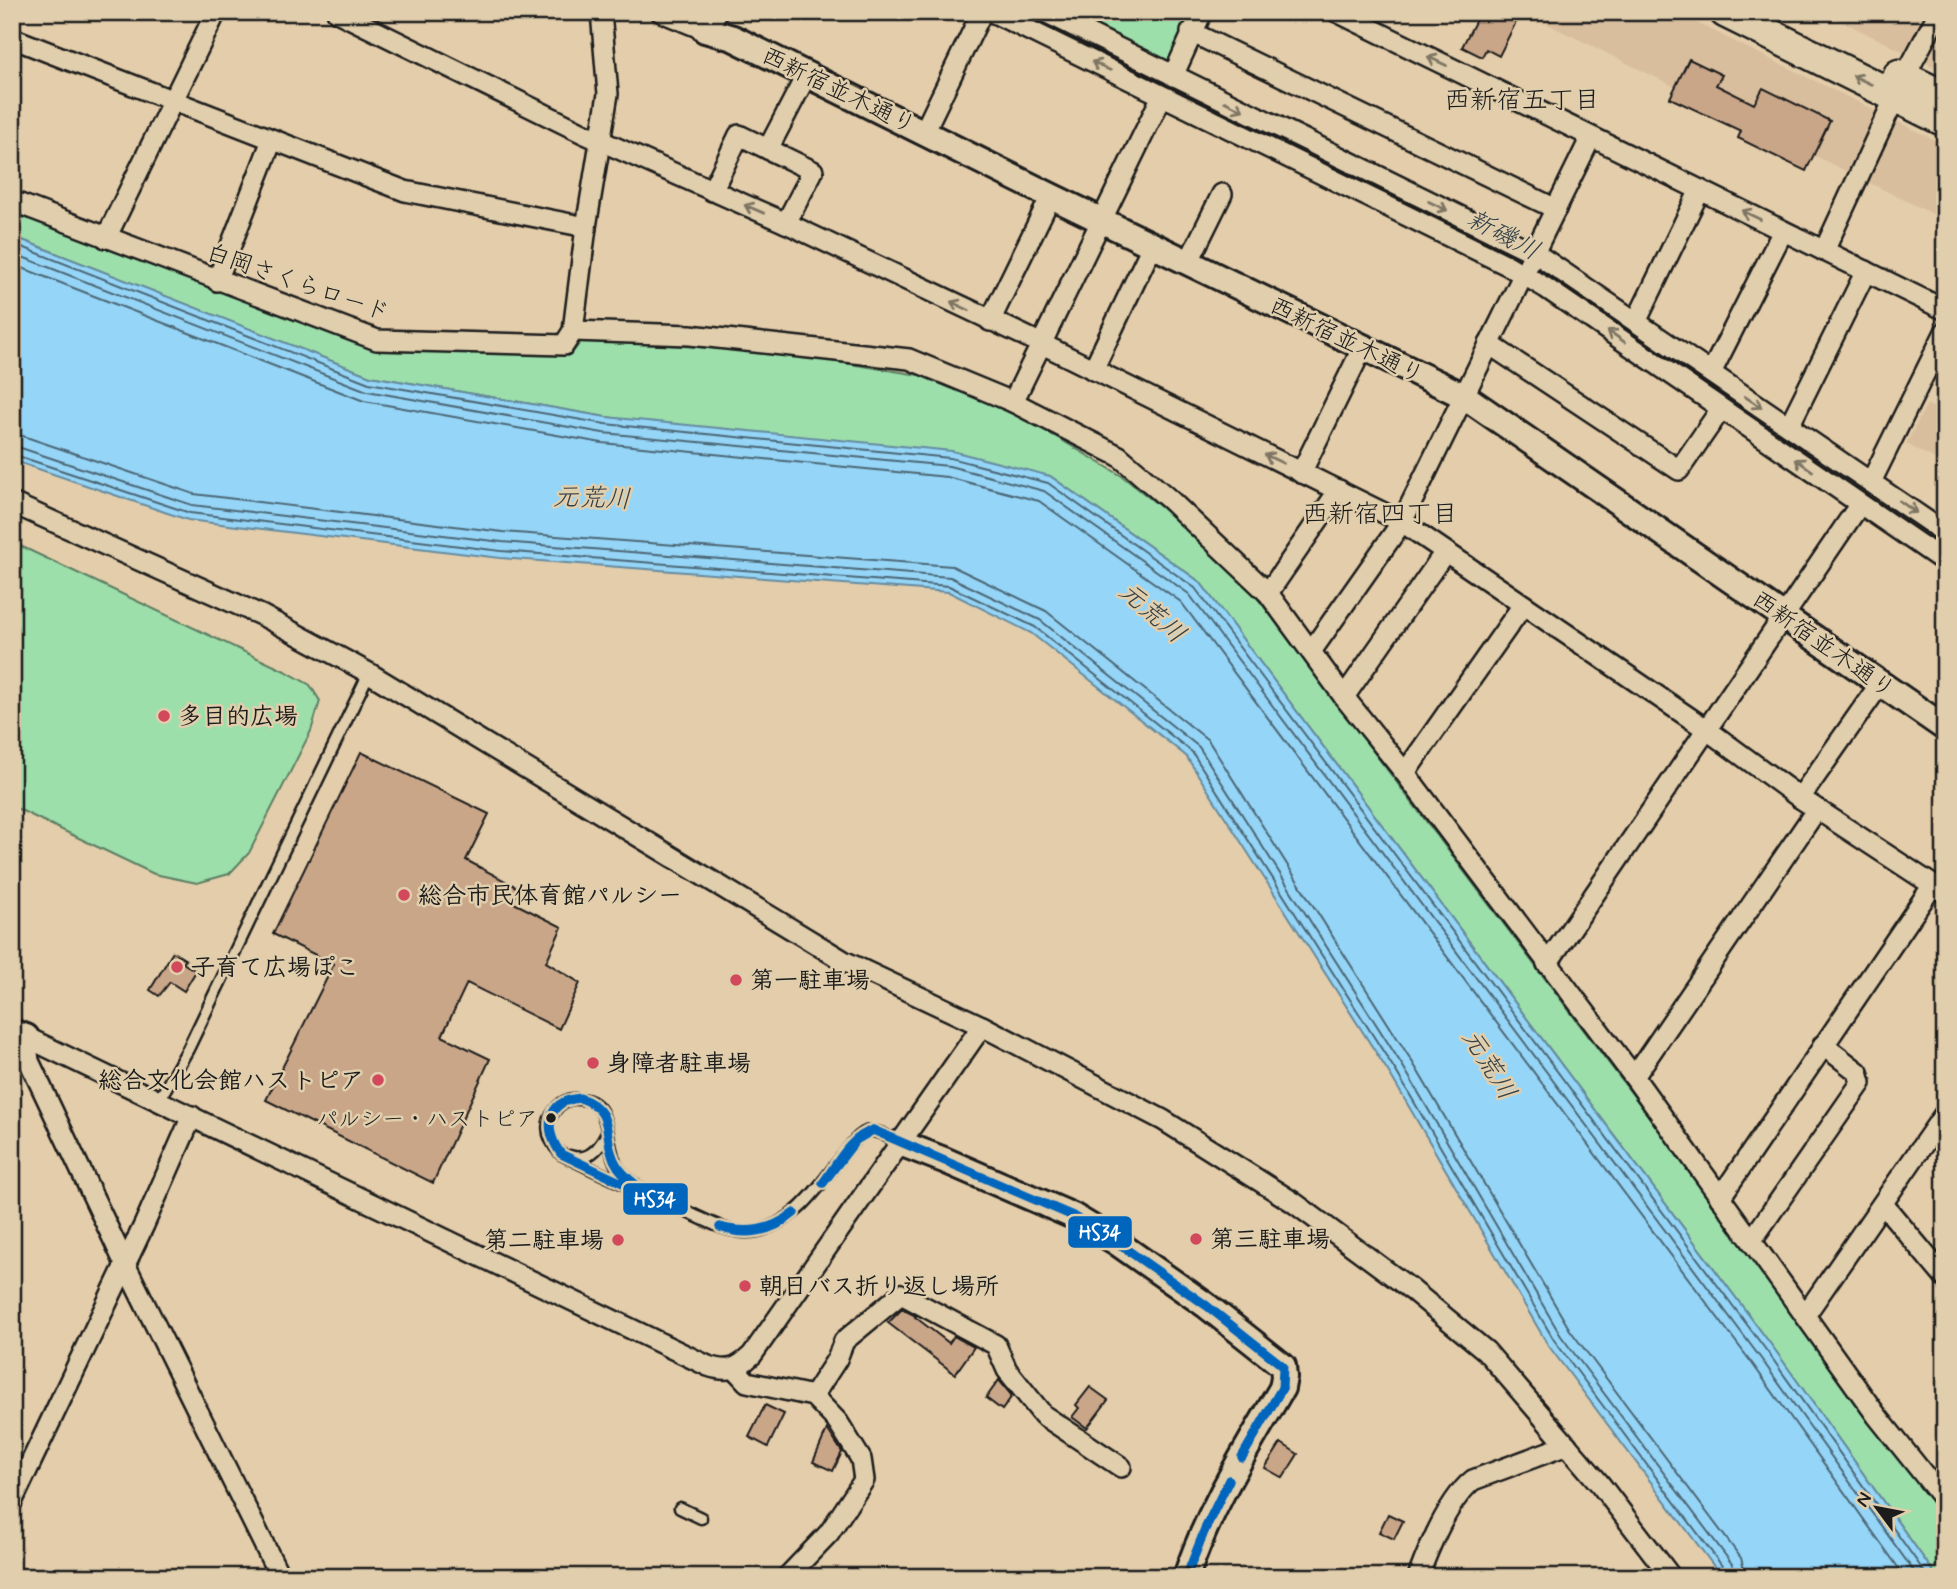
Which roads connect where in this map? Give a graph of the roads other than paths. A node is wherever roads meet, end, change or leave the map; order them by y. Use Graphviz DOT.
graph roads {
  1 [pos="216,12"];
  2 [pos="337,12"];
  3 [pos="601,12"];
  4 [pos="661,12"];
  5 [pos="982,12"];
  6 [pos="992,12"];
  7 [pos="1045,12"];
  8 [pos="1202,12"];
  9 [pos="1725,12"];
  10 [pos="1770,12"];
  11 [pos="1938,12"];
  12 [pos="1341,13"];
  13 [pos="710,21"];
  14 [pos="1191,33"];
  15 [pos="12,38"];
  16 [pos="807,74"];
  17 [pos="1172,76"];
  18 [pos="1900,87"];
  19 [pos="1162,96"];
  20 [pos="1945,97"];
  21 [pos="173,101"];
  22 [pos="1945,121"];
  23 [pos="925,132"];
  24 [pos="1591,137"];
  25 [pos="272,140"];
  26 [pos="600,141"];
  27 [pos="768,149"];
  28 [pos="1700,190"];
  29 [pos="712,191"];
  30 [pos="1222,194"];
  31 [pos="1051,196"];
  32 [pos="12,201"];
  33 [pos="1556,209"];
  34 [pos="1101,219"];
  35 [pos="786,223"];
  36 [pos="586,227"];
  37 [pos="1783,231"];
  38 [pos="106,238"];
  39 [pos="1152,246"];
  40 [pos="1825,251"];
  41 [pos="1535,253"];
  42 [pos="1188,263"];
  43 [pos="1866,271"];
  44 [pos="1524,275"];
  45 [pos="217,281"];
  46 [pos="1945,310"];
  47 [pos="990,321"];
  48 [pos="1636,321"];
  49 [pos="573,331"];
  50 [pos="1945,332"];
  51 [pos="1040,343"];
  52 [pos="1489,344"];
  53 [pos="1362,349"];
  54 [pos="1093,370"];
  55 [pos="1712,373"];
  56 [pos="1464,396"];
  57 [pos="1013,402"];
  58 [pos="1721,409"];
  59 [pos="1790,426"];
  60 [pos="1301,473"];
  61 [pos="1871,482"];
  62 [pos="1339,490"];
  63 [pos="12,503"];
  64 [pos="1860,504"];
  65 [pos="1402,522"];
  66 [pos="1945,533"];
  67 [pos="1445,552"];
  68 [pos="1945,562"];
  69 [pos="1268,593"];
  70 [pos="1523,605"];
  71 [pos="1784,615"];
  72 [pos="1312,650"];
  73 [pos="369,673"];
  74 [pos="1880,684"];
  75 [pos="1344,696"];
  76 [pos="1945,728"];
  77 [pos="1706,729"];
  78 [pos="1405,773"];
  79 [pos="1800,798"];
  80 [pos="1817,809"];
  81 [pos="1939,889"];
  82 [pos="1547,964"];
  83 [pos="982,1026"];
  84 [pos="19,1034"];
  85 [pos="1823,1045"];
  86 [pos="1634,1077"];
  87 [pos="159,1100"];
  88 [pos="1945,1113"];
  89 [pos="192,1116"];
  90 [pos="607,1134"];
  91 [pos="900,1143"];
  92 [pos="561,1154"];
  93 [pos="1720,1198"];
  94 [pos="661,1202"];
  95 [pos="1883,1204"];
  96 [pos="1752,1240"];
  97 [pos="125,1264"];
  98 [pos="1945,1278"];
  99 [pos="1806,1314"];
  100 [pos="735,1369"];
  101 [pos="813,1396"];
  102 [pos="1567,1445"];
  103 [pos="1121,1467"];
  104 [pos="12,1502"];
  105 [pos="1945,1502"];
  106 [pos="680,1508"];
  107 [pos="701,1518"];
  108 [pos="279,1577"];
  109 [pos="787,1577"];
  110 [pos="1186,1577"];
  111 [pos="1418,1577"];
  112 [pos="1671,1577"];
  1 -- 21 [label="street"];
  2 -- 26 [label="street"];
  3 -- 26 [label="street"];
  4 -- 13 [label="street"];
  5 -- 23 [label="street"];
  19 -- 6 [label="street, one-way"];
  7 -- 17 [label="street"];
  8 -- 14 [label="street"];
  18 -- 9 [label="main road, one-way"];
  10 -- 18 [label="main road"];
  11 -- 18 [label="street"];
  24 -- 12 [label="street, one-way"];
  13 -- 16 [label="street, 西新宿並木通り"];
  14 -- 17 [label="street"];
  14 -- 33 [label="street"];
  15 -- 21 [label="street"];
  16 -- 23 [label="street, 西新宿並木通り"];
  16 -- 27 [label="street"];
  17 -- 41 [label="street, one-way"];
  18 -- 20 [label="main road"];
  18 -- 22 [label="main road"];
  18 -- 40 [label="street"];
  19 -- 34 [label="street"];
  19 -- 44 [label="street"];
  21 -- 25 [label="street"];
  21 -- 38 [label="street"];
  23 -- 31 [label="street, 西新宿並木通り"];
  24 -- 28 [label="street"];
  24 -- 33 [label="street"];
  25 -- 36 [label="street"];
  25 -- 45 [label="street"];
  26 -- 29 [label="street"];
  26 -- 36 [label="street"];
  27 -- 29 [label="street"];
  27 -- 35 [label="street"];
  37 -- 28 [label="street, one-way"];
  28 -- 48 [label="street"];
  35 -- 29 [label="street, one-way"];
  30 -- 42 [label="street"];
  31 -- 34 [label="street, 西新宿並木通り"];
  31 -- 47 [label="street"];
  32 -- 38 [label="street, 白岡さくらロード"];
  33 -- 41 [label="street"];
  34 -- 39 [label="street, 西新宿並木通り"];
  34 -- 51 [label="street"];
  47 -- 35 [label="street, one-way"];
  36 -- 49 [label="street"];
  37 -- 40 [label="street"];
  37 -- 55 [label="street"];
  38 -- 45 [label="street, 白岡さくらロード"];
  39 -- 42 [label="street, 西新宿並木通り"];
  39 -- 54 [label="street"];
  40 -- 43 [label="street"];
  41 -- 44 [label="street"];
  41 -- 48 [label="street"];
  42 -- 53 [label="street, 西新宿並木通り"];
  43 -- 46 [label="street"];
  43 -- 59 [label="street"];
  44 -- 52 [label="street"];
  58 -- 44 [label="street, one-way"];
  45 -- 49 [label="street, 白岡さくらロード"];
  47 -- 51 [label="street"];
  48 -- 55 [label="street"];
  49 -- 57 [label="street"];
  50 -- 61 [label="street"];
  51 -- 54 [label="street"];
  51 -- 57 [label="street"];
  52 -- 56 [label="street"];
  52 -- 58 [label="street"];
  53 -- 56 [label="street, 西新宿並木通り"];
  53 -- 60 [label="street"];
  60 -- 54 [label="street, one-way"];
  55 -- 59 [label="street, one-way"];
  56 -- 65 [label="street"];
  56 -- 71 [label="street, 西新宿並木通り"];
  57 -- 69 [label="street"];
  64 -- 58 [label="street, one-way"];
  59 -- 61 [label="street"];
  60 -- 62 [label="street"];
  61 -- 66 [label="street, one-way"];
  62 -- 65 [label="street"];
  62 -- 69 [label="street"];
  63 -- 73 [label="street"];
  64 -- 68 [label="street"];
  64 -- 71 [label="street"];
  65 -- 67 [label="street"];
  65 -- 72 [label="street"];
  67 -- 70 [label="street"];
  67 -- 75 [label="street"];
  69 -- 72 [label="street"];
  70 -- 77 [label="street"];
  70 -- 78 [label="street"];
  71 -- 74 [label="street, 西新宿並木通り"];
  71 -- 77 [label="street"];
  72 -- 75 [label="street"];
  73 -- 83 [label="street"];
  73 -- 87 [label="lane"];
  74 -- 76 [label="street, 西新宿並木通り"];
  74 -- 79 [label="street"];
  75 -- 78 [label="street"];
  77 -- 79 [label="street"];
  77 -- 82 [label="street"];
  78 -- 82 [label="street"];
  79 -- 80 [label="street"];
  80 -- 81 [label="street"];
  80 -- 86 [label="street"];
  81 -- 85 [label="street"];
  82 -- 86 [label="street"];
  83 -- 91 [label="street"];
  83 -- 102 [label="street"];
  84 -- 87 [label="street"];
  84 -- 97 [label="street"];
  85 -- 93 [label="street"];
  85 -- 96 [label="street"];
  86 -- 93 [label="street"];
  87 -- 89 [label="street"];
  88 -- 95 [label="street"];
  89 -- 97 [label="street"];
  89 -- 100 [label="street"];
  90 -- 92 [label="lane"];
  90 -- 92 [label="lane"];
  90 -- 94 [label="lane"];
  91 -- 94 [label="lane"];
  91 -- 100 [label="street"];
  91 -- 110 [label="street"];
  92 -- 94 [label="lane"];
  93 -- 96 [label="street"];
  95 -- 98 [label="street"];
  95 -- 99 [label="street"];
  96 -- 99 [label="street"];
  97 -- 104 [label="street"];
  97 -- 108 [label="street"];
  99 -- 105 [label="street"];
  100 -- 101 [label="street"];
  101 -- 103 [label="street"];
  101 -- 109 [label="street"];
  102 -- 111 [label="street"];
  102 -- 112 [label="street"];
  106 -- 107 [label="lane"];
}
